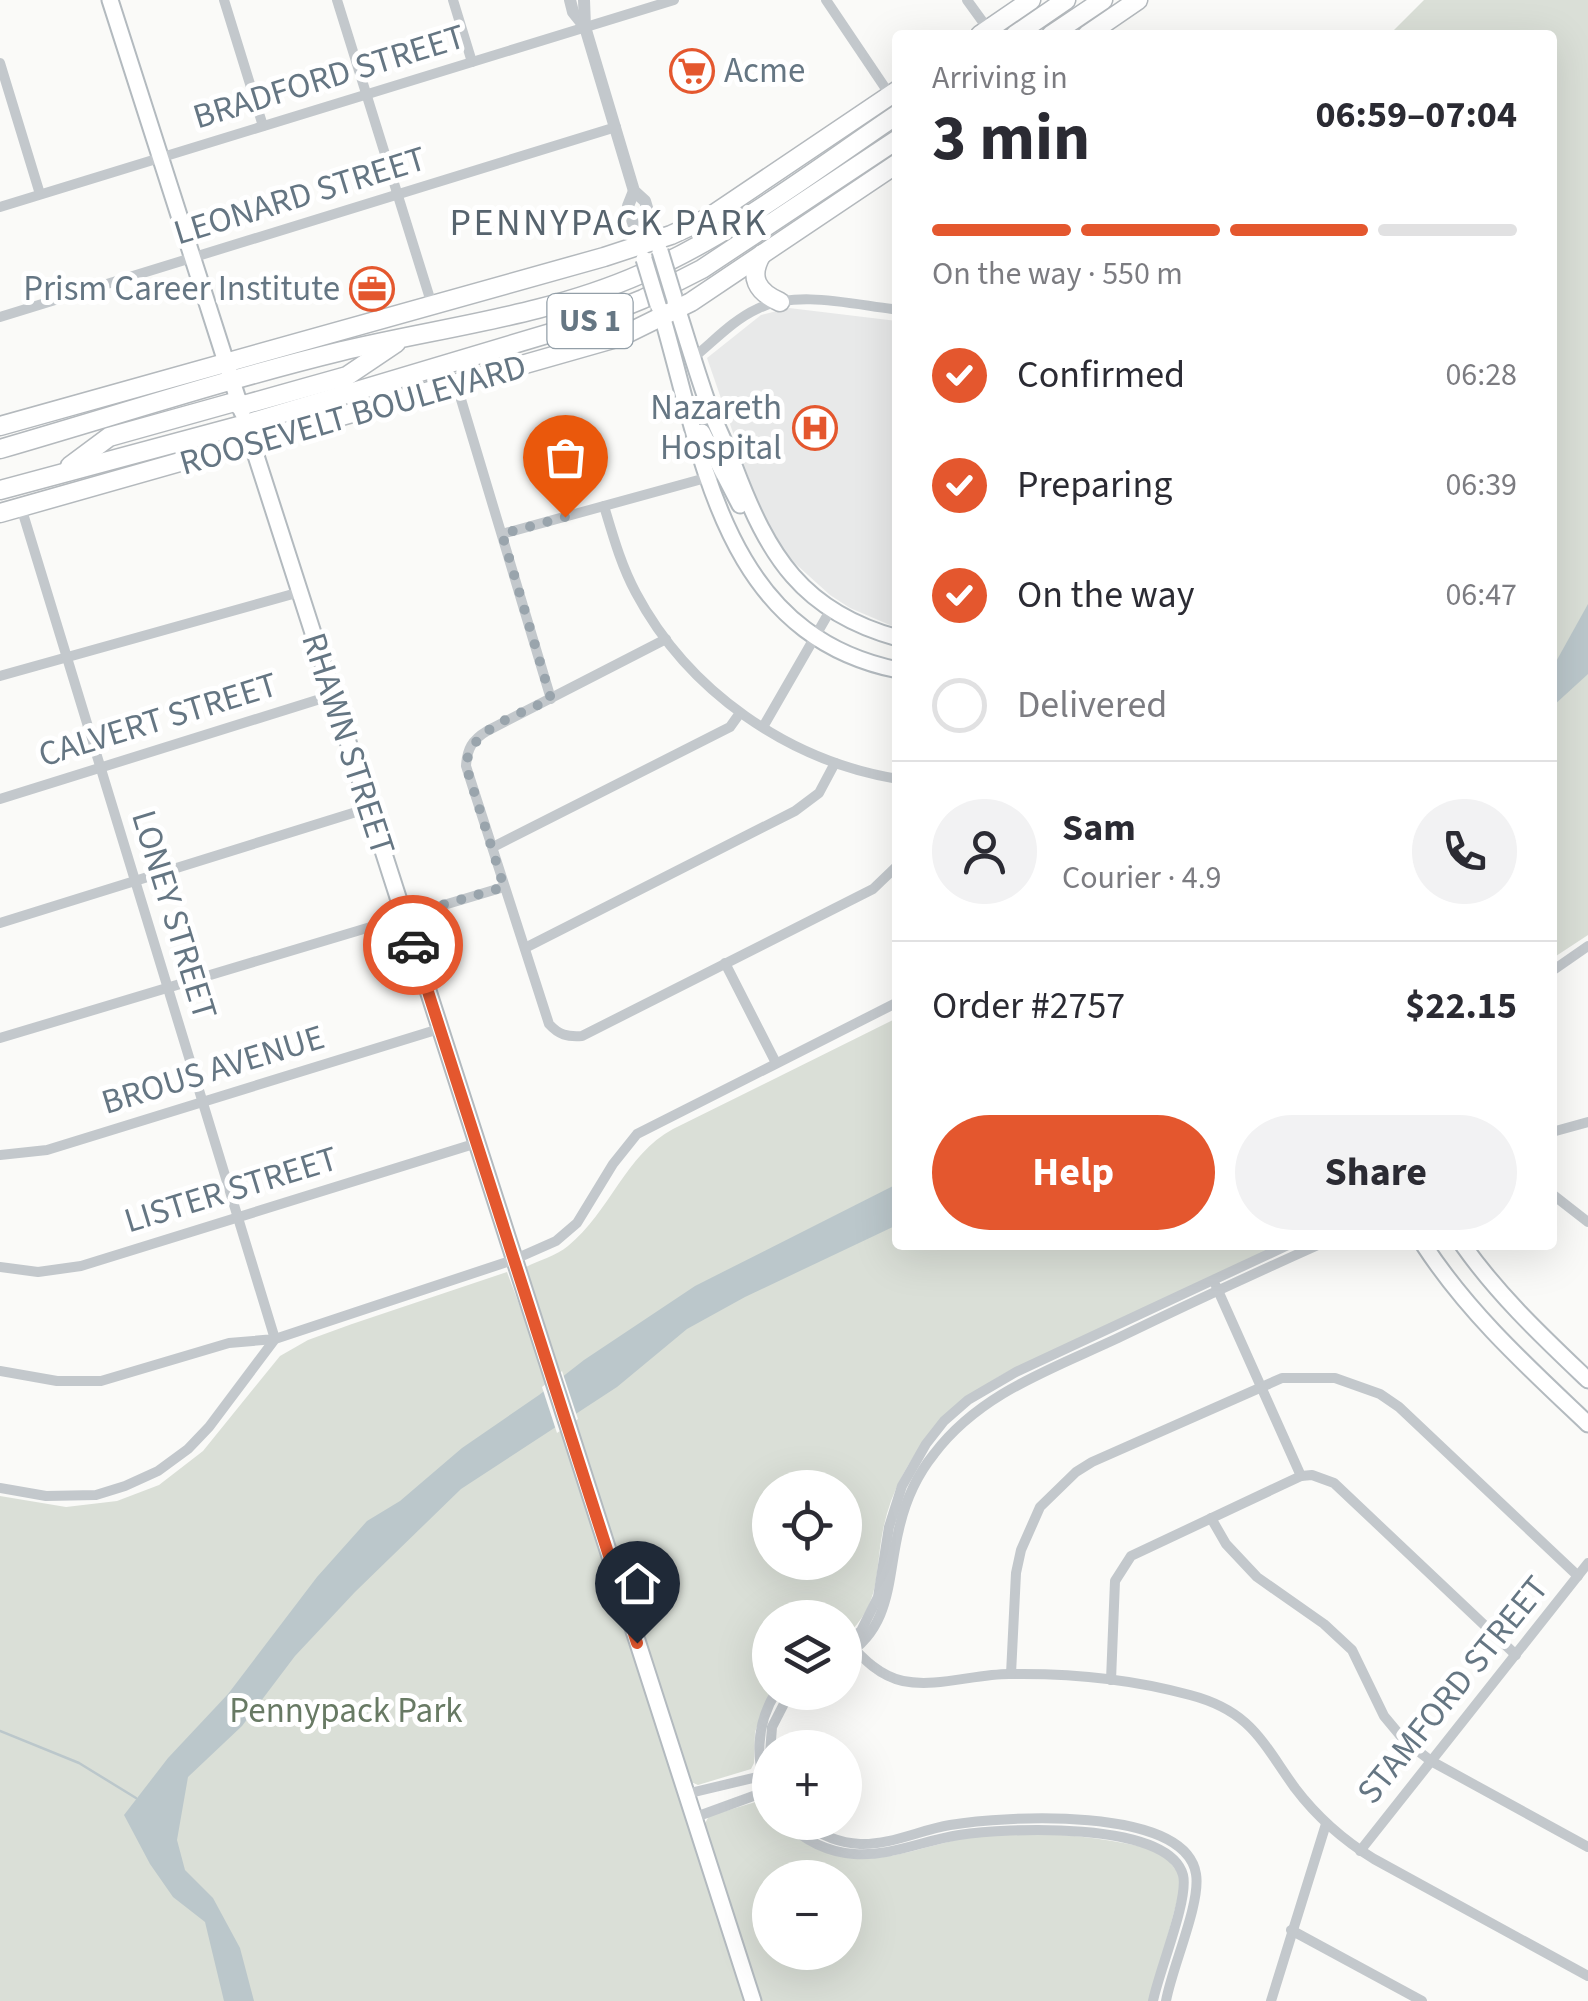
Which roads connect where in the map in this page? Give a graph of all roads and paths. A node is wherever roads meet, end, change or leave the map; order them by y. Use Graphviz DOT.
graph roads {
  1 [pos="110,0"];
  2 [pos="224,0"];
  3 [pos="337,0"];
  4 [pos="453,0"];
  5 [pos="570,0"];
  6 [pos="584,0"];
  7 [pos="674,0"];
  8 [pos="826,0"];
  9 [pos="967,0"];
  10 [pos="1032,0"];
  11 [pos="1066,0"];
  12 [pos="1103,0"];
  13 [pos="1138,0"];
  14 [pos="585,27"];
  15 [pos="983,30"];
  16 [pos="987,30"];
  17 [pos="1022,30"];
  18 [pos="1058,30"];
  19 [pos="1094,30"];
  20 [pos="472,62"];
  21 [pos="0,63"];
  22 [pos="892,90"];
  23 [pos="366,94"];
  24 [pos="892,94"];
  25 [pos="892,118"];
  26 [pos="263,126"];
  27 [pos="616,127"];
  28 [pos="892,143"];
  29 [pos="160,158"];
  30 [pos="892,167"];
  31 [pos="40,194"];
  32 [pos="398,195"];
  33 [pos="0,206"];
  34 [pos="650,249"];
  35 [pos="762,254"];
  36 [pos="192,257"];
  37 [pos="780,302"];
  38 [pos="432,306"];
  39 [pos="668,308"];
  40 [pos="892,310"];
  41 [pos="0,317"];
  42 [pos="415,335"];
  43 [pos="693,358"];
  44 [pos="226,363"];
  45 [pos="232,382"];
  46 [pos="457,386"];
  47 [pos="239,403"];
  48 [pos="246,424"];
  49 [pos="0,426"];
  50 [pos="252,443"];
  51 [pos="2,448"];
  52 [pos="722,473"];
  53 [pos="52,476"];
  54 [pos="4,489"];
  55 [pos="88,489"];
  56 [pos="604,506"];
  57 [pos="21,508"];
  58 [pos="0,514"];
  59 [pos="502,534"];
  60 [pos="300,592"];
  61 [pos="831,609"];
  62 [pos="815,636"];
  63 [pos="892,636"];
  64 [pos="666,640"];
  65 [pos="67,658"];
  66 [pos="892,668"];
  67 [pos="0,676"];
  68 [pos="333,695"];
  69 [pos="551,699"];
  70 [pos="740,713"];
  71 [pos="762,728"];
  72 [pos="835,763"];
  73 [pos="100,767"];
  74 [pos="892,777"];
  75 [pos="0,799"];
  76 [pos="369,808"];
  77 [pos="492,847"];
  78 [pos="892,871"];
  79 [pos="134,881"];
  80 [pos="504,887"];
  81 [pos="404,916"];
  82 [pos="0,923"];
  83 [pos="1588,946"];
  84 [pos="525,948"];
  85 [pos="725,964"];
  86 [pos="1557,968"];
  87 [pos="167,989"];
  88 [pos="892,1005"];
  89 [pos="440,1029"];
  90 [pos="0,1038"];
  91 [pos="776,1063"];
  92 [pos="202,1104"];
  93 [pos="1588,1122"];
  94 [pos="1557,1131"];
  95 [pos="477,1143"];
  96 [pos="0,1155"];
  97 [pos="1557,1198"];
  98 [pos="238,1216"];
  99 [pos="1588,1222"];
  100 [pos="1279,1250"];
  101 [pos="1306,1250"];
  102 [pos="1428,1250"];
  103 [pos="1467,1250"];
  104 [pos="514,1260"];
  105 [pos="0,1267"];
  106 [pos="1216,1286"];
  107 [pos="1531,1326"];
  108 [pos="275,1338"];
  109 [pos="1510,1350"];
  110 [pos="0,1371"];
  111 [pos="1588,1380"];
  112 [pos="1260,1386"];
  113 [pos="1588,1424"];
  114 [pos="1300,1476"];
  115 [pos="0,1488"];
  116 [pos="1211,1518"];
  117 [pos="1588,1563"];
  118 [pos="1578,1576"];
  119 [pos="862,1641"];
  120 [pos="1516,1655"];
  121 [pos="862,1658"];
  122 [pos="1011,1674"];
  123 [pos="1111,1680"];
  124 [pos="1431,1760"];
  125 [pos="752,1778"];
  126 [pos="686,1794"];
  127 [pos="752,1799"];
  128 [pos="693,1818"];
  129 [pos="1326,1824"];
  130 [pos="955,1830"];
  131 [pos="1168,1837"];
  132 [pos="808,1840"];
  133 [pos="843,1840"];
  134 [pos="1588,1846"];
  135 [pos="1161,1849"];
  136 [pos="1360,1851"];
  137 [pos="1291,1930"];
  138 [pos="1588,1976"];
  139 [pos="753,2001"];
  140 [pos="1153,2001"];
  141 [pos="1166,2001"];
  142 [pos="1270,2001"];
  143 [pos="1422,2001"];
  1 -- 29 [label="main road, RHAWN STREET"];
  2 -- 26 [label="street"];
  3 -- 23 [label="street"];
  4 -- 20 [label="street"];
  5 -- 14 [label="street"];
  6 -- 14 [label="street"];
  7 -- 14 [label="street, BRADFORD STREET"];
  8 -- 22 [label="street"];
  9 -- 15 [label="street"];
  10 -- 16 [label="highway"];
  11 -- 17 [label="highway"];
  12 -- 18 [label="highway"];
  13 -- 19 [label="highway"];
  14 -- 20 [label="street, BRADFORD STREET"];
  14 -- 27 [label="street"];
  20 -- 23 [label="street, BRADFORD STREET"];
  21 -- 31 [label="street"];
  23 -- 26 [label="street, BRADFORD STREET"];
  23 -- 32 [label="street"];
  24 -- 34 [label="highway, US 1"];
  25 -- 42 [label="highway, ROOSEVELT BOULEVARD / US 1"];
  26 -- 29 [label="street, BRADFORD STREET"];
  27 -- 32 [label="street, LEONARD STREET"];
  27 -- 34 [label="street"];
  28 -- 48 [label="highway, ROOSEVELT BOULEVARD / US 1"];
  29 -- 31 [label="street, BRADFORD STREET"];
  29 -- 36 [label="main road, RHAWN STREET"];
  30 -- 35 [label="highway, ROOSEVELT BOULEVARD / US 1"];
  31 -- 33 [label="street, BRADFORD STREET"];
  32 -- 36 [label="street, LEONARD STREET"];
  32 -- 38 [label="street"];
  34 -- 38 [label="highway, US 1"];
  34 -- 39 [label="main road, bridge"];
  35 -- 37 [label="highway"];
  35 -- 39 [label="highway, ROOSEVELT BOULEVARD / US 1"];
  36 -- 41 [label="street, LEONARD STREET"];
  36 -- 44 [label="main road, RHAWN STREET"];
  37 -- 40 [label="street"];
  37 -- 43 [label="street"];
  38 -- 44 [label="highway, US 1"];
  39 -- 43 [label="main road"];
  39 -- 46 [label="highway, ROOSEVELT BOULEVARD / US 1"];
  39 -- 52 [label="main road"];
  42 -- 45 [label="highway, ROOSEVELT BOULEVARD / US 1"];
  42 -- 47 [label="highway"];
  43 -- 52 [label="main road"];
  44 -- 45 [label="main road, RHAWN STREET"];
  44 -- 49 [label="highway, US 1"];
  45 -- 47 [label="main road, RHAWN STREET"];
  45 -- 51 [label="highway, ROOSEVELT BOULEVARD / US 1"];
  46 -- 50 [label="highway, ROOSEVELT BOULEVARD / US 1"];
  46 -- 59 [label="street"];
  47 -- 48 [label="main road, RHAWN STREET"];
  47 -- 53 [label="highway"];
  48 -- 50 [label="main road, RHAWN STREET"];
  48 -- 53 [label="highway, ROOSEVELT BOULEVARD / US 1"];
  50 -- 55 [label="highway, ROOSEVELT BOULEVARD / US 1"];
  50 -- 60 [label="main road, RHAWN STREET"];
  52 -- 56 [label="street"];
  52 -- 61 [label="main road"];
  52 -- 62 [label="main road"];
  53 -- 54 [label="highway, ROOSEVELT BOULEVARD / US 1"];
  54 -- 55 [label="highway"];
  55 -- 57 [label="highway, ROOSEVELT BOULEVARD / US 1"];
  56 -- 59 [label="street"];
  56 -- 64 [label="street"];
  57 -- 58 [label="highway, ROOSEVELT BOULEVARD / US 1"];
  57 -- 65 [label="street, LONEY STREET"];
  59 -- 69 [label="street"];
  60 -- 65 [label="street"];
  60 -- 68 [label="main road, RHAWN STREET"];
  61 -- 62 [label="street"];
  61 -- 63 [label="main road"];
  62 -- 66 [label="main road"];
  62 -- 71 [label="street"];
  64 -- 69 [label="street"];
  64 -- 70 [label="street"];
  65 -- 67 [label="street"];
  65 -- 73 [label="street, LONEY STREET"];
  68 -- 73 [label="street, CALVERT STREET"];
  68 -- 76 [label="main road, RHAWN STREET"];
  69 -- 77 [label="street"];
  70 -- 71 [label="street"];
  70 -- 77 [label="street"];
  71 -- 72 [label="street"];
  72 -- 74 [label="street"];
  72 -- 84 [label="street"];
  73 -- 75 [label="street, CALVERT STREET"];
  73 -- 79 [label="street, LONEY STREET"];
  76 -- 79 [label="street"];
  76 -- 81 [label="main road, RHAWN STREET"];
  77 -- 80 [label="street"];
  78 -- 85 [label="street"];
  79 -- 82 [label="street"];
  79 -- 87 [label="street, LONEY STREET"];
  80 -- 81 [label="street"];
  80 -- 84 [label="street"];
  81 -- 87 [label="street"];
  81 -- 89 [label="main road, RHAWN STREET"];
  83 -- 86 [label="street"];
  84 -- 85 [label="street"];
  85 -- 91 [label="street"];
  87 -- 90 [label="street"];
  87 -- 92 [label="street, LONEY STREET"];
  88 -- 91 [label="street"];
  89 -- 92 [label="street, BROUS AVENUE"];
  89 -- 95 [label="main road, RHAWN STREET"];
  91 -- 104 [label="street"];
  92 -- 96 [label="street, BROUS AVENUE"];
  92 -- 98 [label="street, LONEY STREET"];
  93 -- 94 [label="street"];
  95 -- 98 [label="street, LISTER STREET"];
  95 -- 104 [label="main road, RHAWN STREET"];
  97 -- 99 [label="street"];
  98 -- 105 [label="street, LISTER STREET"];
  98 -- 108 [label="street, LONEY STREET"];
  100 -- 106 [label="street"];
  101 -- 106 [label="street"];
  102 -- 109 [label="main road"];
  103 -- 107 [label="main road"];
  104 -- 108 [label="street"];
  104 -- 126 [label="main road, RHAWN STREET"];
  106 -- 112 [label="street"];
  106 -- 119 [label="street"];
  107 -- 109 [label="main road"];
  107 -- 111 [label="main road"];
  108 -- 110 [label="street"];
  108 -- 115 [label="street"];
  109 -- 113 [label="main road"];
  112 -- 114 [label="street"];
  112 -- 118 [label="street"];
  112 -- 122 [label="street"];
  114 -- 116 [label="street"];
  114 -- 120 [label="street"];
  116 -- 123 [label="street"];
  116 -- 124 [label="street"];
  117 -- 118 [label="street, STAMFORD STREET"];
  118 -- 120 [label="street, STAMFORD STREET"];
  120 -- 124 [label="street, STAMFORD STREET"];
  121 -- 122 [label="street"];
  122 -- 123 [label="street"];
  123 -- 129 [label="street"];
  124 -- 134 [label="street"];
  124 -- 136 [label="street, STAMFORD STREET"];
  125 -- 126 [label="street"];
  126 -- 128 [label="main road, RHAWN STREET"];
  127 -- 128 [label="street"];
  128 -- 139 [label="main road, RHAWN STREET"];
  129 -- 136 [label="street"];
  129 -- 137 [label="street, STAMFORD STREET"];
  130 -- 131 [label="street"];
  130 -- 132 [label="street"];
  130 -- 133 [label="street"];
  130 -- 135 [label="street"];
  131 -- 135 [label="street"];
  131 -- 141 [label="street"];
  135 -- 140 [label="street"];
  136 -- 138 [label="street"];
  137 -- 142 [label="street, STAMFORD STREET"];
  137 -- 143 [label="street"];
}
